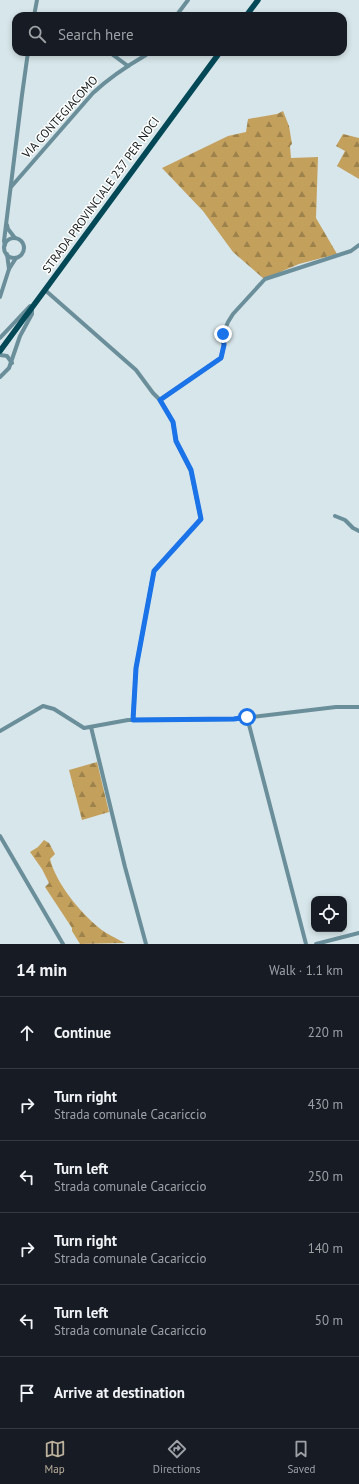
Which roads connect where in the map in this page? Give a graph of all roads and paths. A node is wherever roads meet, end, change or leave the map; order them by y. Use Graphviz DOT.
graph roads {
  1 [pos="36,0"];
  2 [pos="258,0"];
  3 [pos="186,1"];
  4 [pos="34,12"];
  5 [pos="179,12"];
  6 [pos="249,12"];
  7 [pos="27,56"];
  8 [pos="114,56"];
  9 [pos="144,56"];
  10 [pos="217,56"];
  11 [pos="128,66"];
  12 [pos="11,187"];
  13 [pos="7,224"];
  14 [pos="15,238"];
  15 [pos="5,245"];
  16 [pos="359,245"];
  17 [pos="7,254"];
  18 [pos="16,258"];
  19 [pos="9,270"];
  20 [pos="46,290"];
  21 [pos="0,296"];
  22 [pos="38,300"];
  23 [pos="32,308"];
  24 [pos="0,338"];
  25 [pos="0,351"];
  26 [pos="0,355"];
  27 [pos="12,363"];
  28 [pos="0,377"];
  29 [pos="160,400"];
  30 [pos="335,516"];
  31 [pos="359,530"];
  32 [pos="359,706"];
  33 [pos="247,717"];
  34 [pos="133,720"];
  35 [pos="91,727"];
  36 [pos="0,731"];
  37 [pos="0,836"];
  38 [pos="359,933"];
  39 [pos="63,944"];
  40 [pos="146,944"];
  41 [pos="306,944"];
  42 [pos="316,944"];
  1 -- 4 [label="street"];
  2 -- 6 [label="main road"];
  3 -- 5 [label="street"];
  7 -- 12 [label="street"];
  8 -- 11 [label="street"];
  9 -- 11 [label="street, VIA CONTEGIACOMO"];
  10 -- 20 [label="main road, STRADA PROVINCIALE 237 PER NOCI"];
  11 -- 12 [label="street, VIA CONTEGIACOMO"];
  12 -- 13 [label="street"];
  13 -- 14 [label="street"];
  13 -- 15 [label="street"];
  14 -- 15 [label="street"];
  14 -- 18 [label="street"];
  15 -- 17 [label="street"];
  16 -- 29 [label="street"];
  17 -- 18 [label="street"];
  17 -- 19 [label="street"];
  18 -- 19 [label="street"];
  19 -- 21 [label="street"];
  20 -- 22 [label="main road, STRADA PROVINCIALE 237 PER NOCI"];
  20 -- 29 [label="street"];
  22 -- 23 [label="main road, STRADA PROVINCIALE 237 PER NOCI"];
  22 -- 24 [label="street"];
  23 -- 25 [label="main road, STRADA PROVINCIALE 237 PER NOCI"];
  23 -- 27 [label="street"];
  26 -- 27 [label="street"];
  27 -- 28 [label="street"];
  29 -- 34 [label="street"];
  30 -- 31 [label="street"];
  32 -- 33 [label="street"];
  33 -- 34 [label="street"];
  33 -- 41 [label="street"];
  34 -- 35 [label="street"];
  35 -- 36 [label="street"];
  35 -- 40 [label="street"];
  37 -- 39 [label="street"];
  38 -- 42 [label="street"];
}
